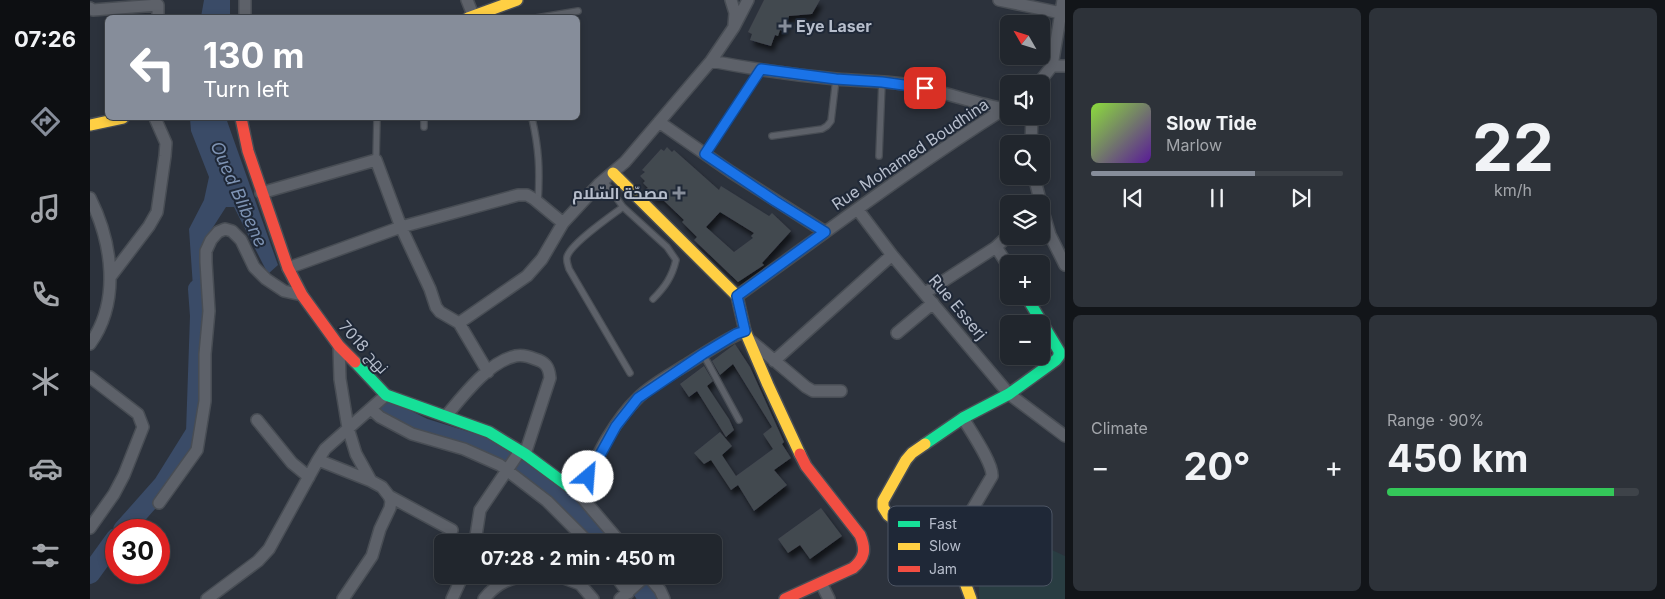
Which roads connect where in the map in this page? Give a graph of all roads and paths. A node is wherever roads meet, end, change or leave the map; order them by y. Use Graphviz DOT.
graph roads {
  1 [pos="245,0"];
  2 [pos="467,0"];
  3 [pos="517,0"];
  4 [pos="731,0"];
  5 [pos="748,0"];
  6 [pos="999,0"];
  7 [pos="1063,0"];
  8 [pos="158,3"];
  9 [pos="90,8"];
  10 [pos="578,11"];
  11 [pos="1062,13"];
  12 [pos="245,15"];
  13 [pos="471,15"];
  14 [pos="474,15"];
  15 [pos="554,15"];
  16 [pos="734,27"];
  17 [pos="711,60"];
  18 [pos="1052,66"];
  19 [pos="1065,66"];
  20 [pos="761,69"];
  21 [pos="1045,75"];
  22 [pos="836,79"];
  23 [pos="882,82"];
  24 [pos="1000,107"];
  25 [pos="1000,112"];
  26 [pos="114,120"];
  27 [pos="156,120"];
  28 [pos="241,120"];
  29 [pos="377,120"];
  30 [pos="424,120"];
  31 [pos="532,120"];
  32 [pos="659,122"];
  33 [pos="90,125"];
  34 [pos="424,127"];
  35 [pos="772,136"];
  36 [pos="705,154"];
  37 [pos="879,156"];
  38 [pos="376,160"];
  39 [pos="614,173"];
  40 [pos="604,181"];
  41 [pos="262,193"];
  42 [pos="90,198"];
  43 [pos="538,203"];
  44 [pos="623,207"];
  45 [pos="858,210"];
  46 [pos="563,223"];
  47 [pos="401,227"];
  48 [pos="825,232"];
  49 [pos="1050,235"];
  50 [pos="1000,243"];
  51 [pos="996,247"];
  52 [pos="892,255"];
  53 [pos="1001,255"];
  54 [pos="1065,265"];
  55 [pos="288,268"];
  56 [pos="111,276"];
  57 [pos="925,293"];
  58 [pos="302,295"];
  59 [pos="737,296"];
  60 [pos="653,298"];
  61 [pos="932,303"];
  62 [pos="1031,305"];
  63 [pos="458,323"];
  64 [pos="896,333"];
  65 [pos="747,335"];
  66 [pos="90,344"];
  67 [pos="339,346"];
  68 [pos="703,354"];
  69 [pos="774,361"];
  70 [pos="488,372"];
  71 [pos="630,373"];
  72 [pos="90,377"];
  73 [pos="841,391"];
  74 [pos="1009,394"];
  75 [pos="386,395"];
  76 [pos="371,409"];
  77 [pos="446,416"];
  78 [pos="963,418"];
  79 [pos="257,420"];
  80 [pos="739,420"];
  81 [pos="348,428"];
  82 [pos="1065,436"];
  83 [pos="521,453"];
  84 [pos="318,460"];
  85 [pos="507,469"];
  86 [pos="308,477"];
  87 [pos="371,481"];
  88 [pos="579,494"];
  89 [pos="389,496"];
  90 [pos="159,503"];
  91 [pos="974,506"];
  92 [pos="888,515"];
  93 [pos="90,528"];
  94 [pos="452,530"];
  95 [pos="476,534"];
  96 [pos="580,534"];
  97 [pos="613,534"];
  98 [pos="821,583"];
  99 [pos="459,584"];
  100 [pos="498,584"];
  101 [pos="580,584"];
  102 [pos="637,584"];
  103 [pos="654,584"];
  104 [pos="967,586"];
  105 [pos="627,593"];
  106 [pos="206,599"];
  107 [pos="343,599"];
  108 [pos="452,599"];
  109 [pos="484,599"];
  110 [pos="593,599"];
  111 [pos="664,599"];
  112 [pos="786,599"];
  113 [pos="829,599"];
  114 [pos="972,599"];
  1 -- 12 [label="street"];
  2 -- 13 [label="street"];
  3 -- 14 [label="street"];
  4 -- 16 [label="street"];
  5 -- 16 [label="street"];
  6 -- 11 [label="street"];
  7 -- 11 [label="street"];
  8 -- 9 [label="street"];
  10 -- 15 [label="lane"];
  11 -- 18 [label="street"];
  16 -- 17 [label="street"];
  17 -- 20 [label="street"];
  17 -- 32 [label="street"];
  18 -- 19 [label="street"];
  18 -- 21 [label="street"];
  20 -- 22 [label="street"];
  20 -- 36 [label="lane"];
  22 -- 23 [label="street"];
  22 -- 35 [label="lane"];
  23 -- 24 [label="street"];
  23 -- 37 [label="lane"];
  25 -- 45 [label="street, Rue Mohamed Boudhina"];
  26 -- 33 [label="street"];
  27 -- 56 [label="street"];
  28 -- 41 [label="street, نهج 7018"];
  29 -- 38 [label="lane"];
  30 -- 34 [label="lane"];
  31 -- 43 [label="lane"];
  32 -- 36 [label="street"];
  32 -- 39 [label="street"];
  36 -- 48 [label="street"];
  38 -- 41 [label="street"];
  38 -- 47 [label="street"];
  39 -- 40 [label="street"];
  39 -- 59 [label="street"];
  40 -- 44 [label="lane"];
  40 -- 46 [label="street"];
  41 -- 55 [label="street, نهج 7018"];
  42 -- 56 [label="street"];
  43 -- 46 [label="street"];
  43 -- 47 [label="street"];
  44 -- 60 [label="lane"];
  44 -- 71 [label="lane"];
  45 -- 48 [label="street, Rue Mohamed Boudhina"];
  45 -- 52 [label="street, Rue Esserj"];
  46 -- 63 [label="street"];
  47 -- 55 [label="street"];
  47 -- 63 [label="street"];
  48 -- 59 [label="street, Rue Mohamed Boudhina"];
  49 -- 54 [label="street"];
  50 -- 51 [label="street"];
  51 -- 53 [label="street"];
  51 -- 57 [label="street"];
  52 -- 57 [label="street, Rue Esserj"];
  52 -- 69 [label="street"];
  55 -- 58 [label="street, نهج 7018"];
  56 -- 66 [label="street"];
  57 -- 61 [label="street, Rue Esserj"];
  58 -- 67 [label="street, نهج 7018"];
  58 -- 90 [label="street"];
  59 -- 65 [label="street"];
  61 -- 64 [label="street"];
  61 -- 74 [label="street, Rue Esserj"];
  62 -- 74 [label="street"];
  63 -- 70 [label="street"];
  65 -- 68 [label="street"];
  65 -- 69 [label="street"];
  65 -- 98 [label="street"];
  67 -- 75 [label="street, نهج 7018"];
  67 -- 81 [label="street"];
  68 -- 80 [label="lane"];
  68 -- 88 [label="street"];
  69 -- 73 [label="street"];
  70 -- 77 [label="street"];
  70 -- 83 [label="street"];
  72 -- 93 [label="street"];
  74 -- 78 [label="street"];
  74 -- 82 [label="street, Rue Esserj"];
  75 -- 76 [label="street"];
  75 -- 77 [label="street, نهج 7018"];
  76 -- 81 [label="street"];
  76 -- 85 [label="street"];
  77 -- 83 [label="street, نهج 7018"];
  78 -- 91 [label="street"];
  78 -- 92 [label="street"];
  79 -- 86 [label="street"];
  81 -- 84 [label="street"];
  81 -- 87 [label="street"];
  83 -- 85 [label="street"];
  83 -- 88 [label="street, نهج 7018"];
  84 -- 86 [label="street"];
  84 -- 87 [label="street"];
  85 -- 95 [label="street"];
  85 -- 96 [label="street"];
  86 -- 106 [label="street"];
  87 -- 89 [label="street"];
  88 -- 97 [label="street"];
  89 -- 94 [label="street"];
  89 -- 107 [label="street"];
  98 -- 112 [label="street"];
  98 -- 113 [label="street"];
  99 -- 108 [label="street"];
  100 -- 109 [label="street"];
  101 -- 110 [label="street"];
  102 -- 105 [label="street"];
  103 -- 111 [label="street"];
  104 -- 114 [label="street"];
}
